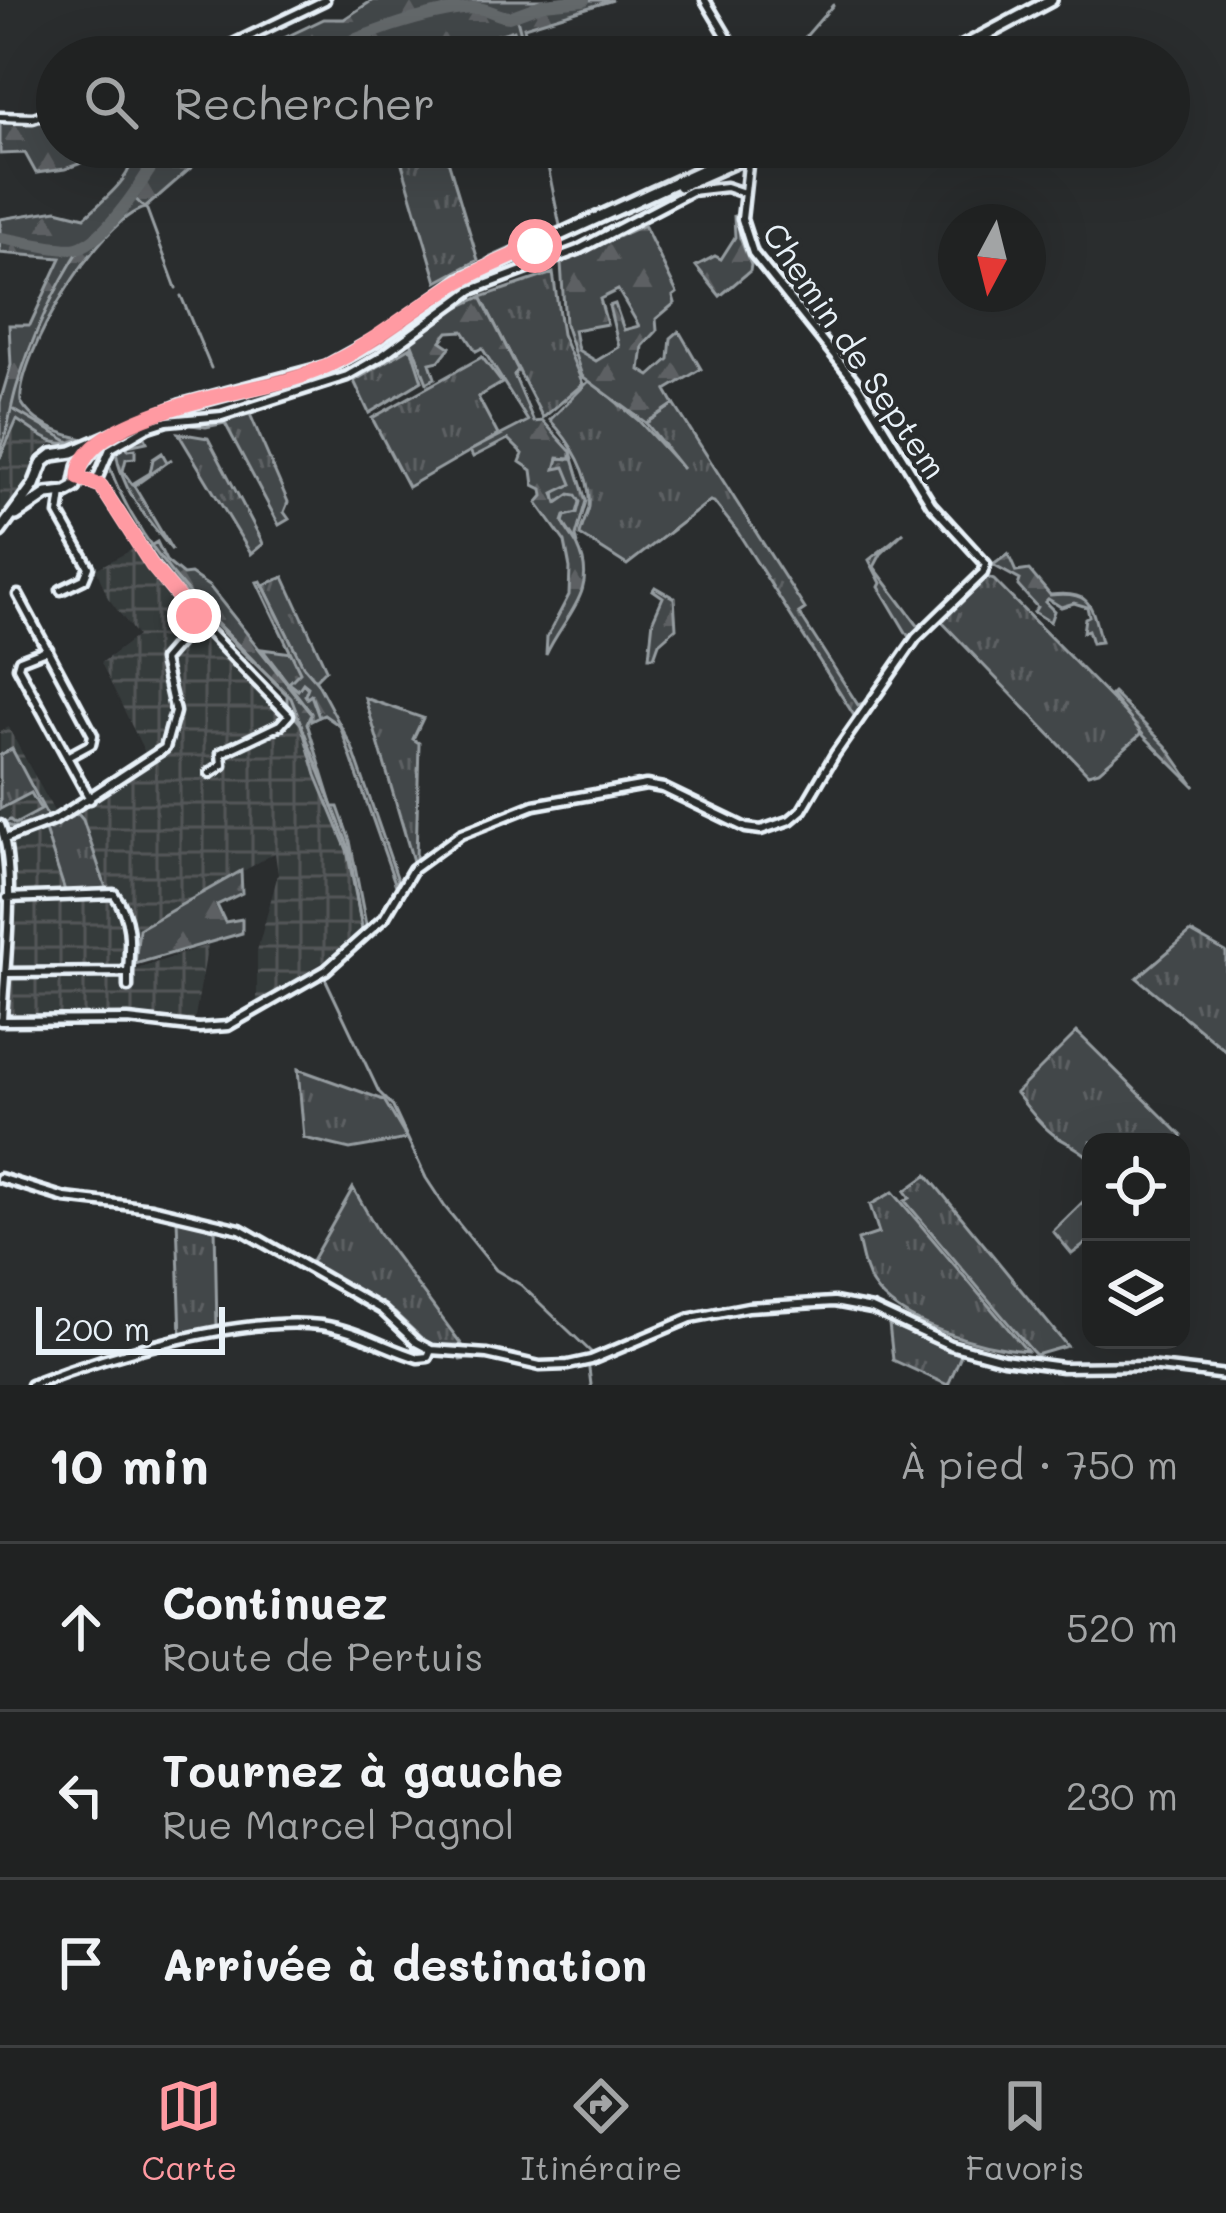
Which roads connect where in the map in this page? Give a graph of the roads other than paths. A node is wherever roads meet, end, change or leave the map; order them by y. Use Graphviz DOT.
graph roads {
  1 [pos="325,0"];
  2 [pos="705,0"];
  3 [pos="1051,0"];
  4 [pos="250,36"];
  5 [pos="727,36"];
  6 [pos="983,36"];
  7 [pos="0,117"];
  8 [pos="36,117"];
  9 [pos="706,168"];
  10 [pos="745,168"];
  11 [pos="745,193"];
  12 [pos="112,435"];
  13 [pos="64,454"];
  14 [pos="79,473"];
  15 [pos="40,474"];
  16 [pos="96,482"];
  17 [pos="57,492"];
  18 [pos="2,529"];
  19 [pos="61,590"];
  20 [pos="18,595"];
  21 [pos="194,616"];
  22 [pos="48,649"];
  23 [pos="67,757"];
  24 [pos="210,773"];
  25 [pos="90,799"];
  26 [pos="0,825"];
  27 [pos="5,839"];
  28 [pos="7,898"];
  29 [pos="128,972"];
  30 [pos="5,974"];
  31 [pos="128,987"];
  32 [pos="1,1022"];
  33 [pos="0,1178"];
  34 [pos="431,1350"];
  35 [pos="1226,1375"];
  36 [pos="31,1385"];
  1 -- 4 [label="street"];
  2 -- 5 [label="street"];
  3 -- 6 [label="main road"];
  7 -- 8 [label="street"];
  9 -- 12 [label="main road"];
  10 -- 11 [label="street, Chemin de Septem"];
  11 -- 16 [label="street"];
  11 -- 32 [label="street, Chemin de Septem"];
  12 -- 13 [label="main road"];
  12 -- 14 [label="main road"];
  13 -- 14 [label="main road"];
  13 -- 15 [label="main road"];
  14 -- 16 [label="street"];
  14 -- 17 [label="main road"];
  15 -- 17 [label="main road"];
  15 -- 18 [label="main road"];
  16 -- 21 [label="street"];
  17 -- 18 [label="main road"];
  17 -- 19 [label="street"];
  20 -- 22 [label="street"];
  21 -- 24 [label="street"];
  21 -- 25 [label="street"];
  22 -- 23 [label="street"];
  22 -- 23 [label="street"];
  23 -- 25 [label="street"];
  25 -- 27 [label="street"];
  26 -- 27 [label="street"];
  27 -- 28 [label="street"];
  28 -- 29 [label="street"];
  28 -- 30 [label="street"];
  29 -- 30 [label="street"];
  29 -- 31 [label="street"];
  30 -- 32 [label="street"];
  33 -- 34 [label="street"];
  34 -- 35 [label="street"];
  34 -- 36 [label="street"];
}
